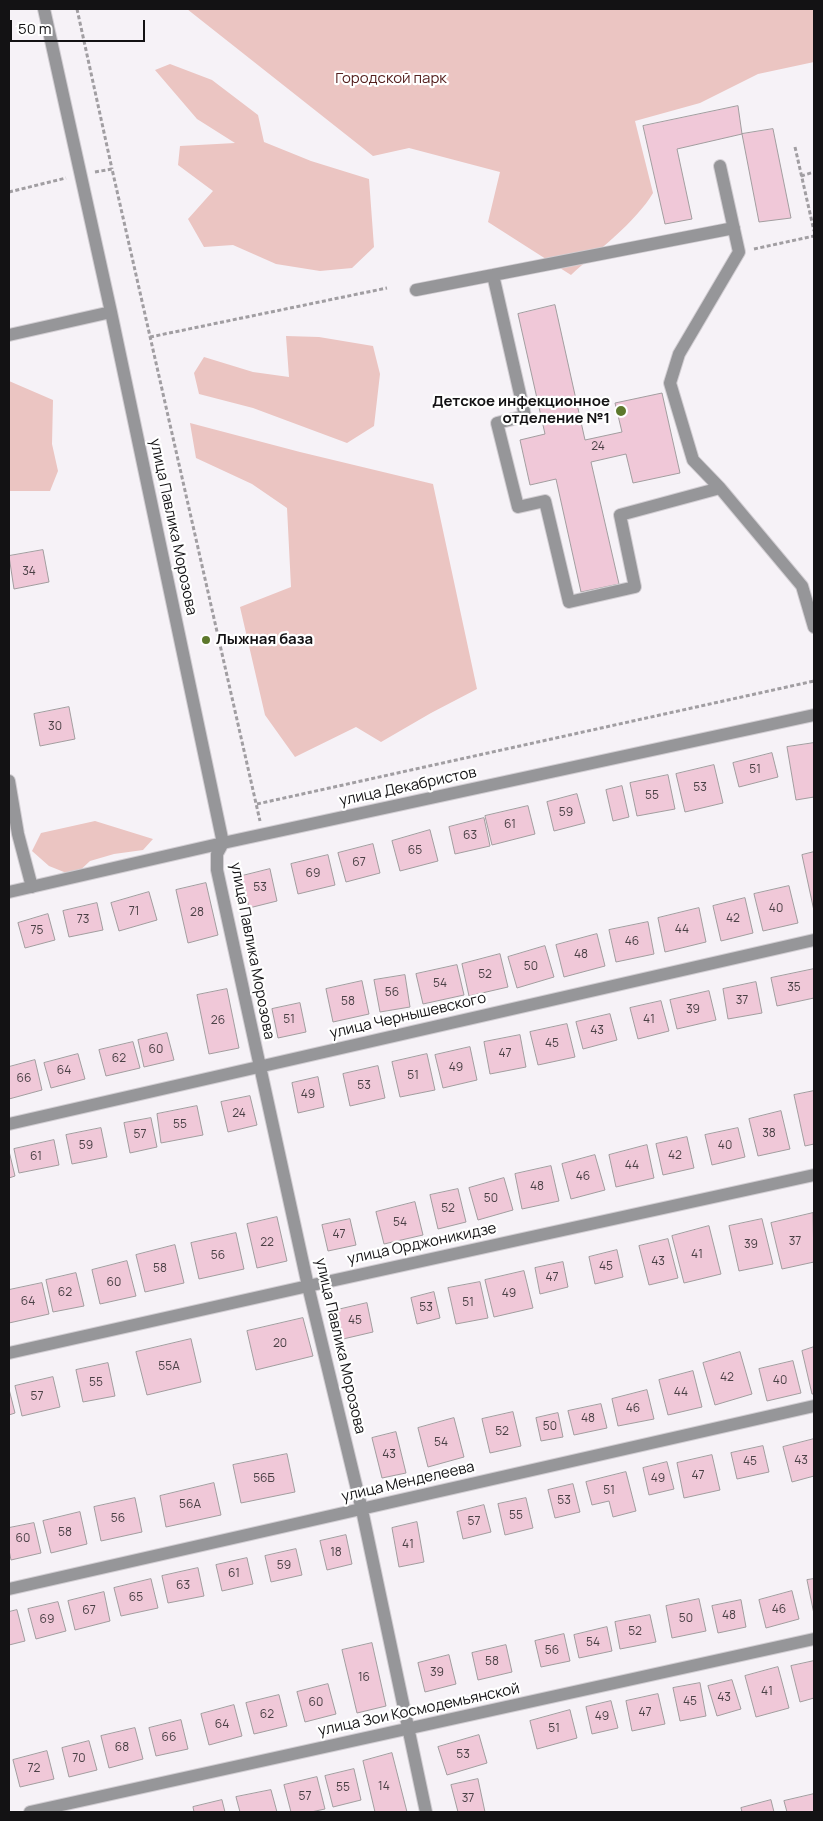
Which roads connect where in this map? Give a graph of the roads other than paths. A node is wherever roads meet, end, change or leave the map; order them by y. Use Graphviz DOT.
graph roads {
  1 [pos="44,9"];
  2 [pos="720,166"];
  3 [pos="734,228"];
  4 [pos="493,275"];
  5 [pos="416,290"];
  6 [pos="111,312"];
  7 [pos="9,336"];
  8 [pos="720,488"];
  9 [pos="814,627"];
  10 [pos="814,716"];
  11 [pos="9,781"];
  12 [pos="223,843"];
  13 [pos="32,887"];
  14 [pos="9,892"];
  15 [pos="814,940"];
  16 [pos="259,1067"];
  17 [pos="9,1124"];
  18 [pos="814,1175"];
  19 [pos="308,1286"];
  20 [pos="9,1353"];
  21 [pos="814,1406"];
  22 [pos="362,1510"];
  23 [pos="9,1589"];
  24 [pos="814,1639"];
  25 [pos="408,1728"];
  26 [pos="30,1812"];
  27 [pos="426,1812"];
  1 -- 6 [label="street, улица Павлика Морозова"];
  2 -- 3 [label="street"];
  3 -- 4 [label="street"];
  3 -- 8 [label="street"];
  4 -- 5 [label="street"];
  4 -- 8 [label="street"];
  6 -- 7 [label="street"];
  6 -- 12 [label="street, улица Павлика Морозова"];
  8 -- 9 [label="street"];
  10 -- 12 [label="street, улица Декабристов"];
  11 -- 13 [label="street"];
  12 -- 13 [label="street, улица Декабристов"];
  12 -- 16 [label="street, улица Павлика Морозова"];
  13 -- 14 [label="street, улица Декабристов"];
  15 -- 16 [label="street, улица Чернышевского"];
  16 -- 17 [label="street, улица Чернышевского"];
  16 -- 19 [label="street, улица Павлика Морозова"];
  18 -- 19 [label="street, улица Орджоникидзе"];
  19 -- 20 [label="street, улица Орджоникидзе"];
  19 -- 22 [label="street, улица Павлика Морозова"];
  21 -- 22 [label="street, улица Менделеева"];
  22 -- 23 [label="street, улица Менделеева"];
  22 -- 25 [label="street, улица Павлика Морозова"];
  24 -- 25 [label="street, улица Зои Космодемьянской"];
  25 -- 26 [label="street, улица Зои Космодемьянской"];
  25 -- 27 [label="street, улица Павлика Морозова"];
}
